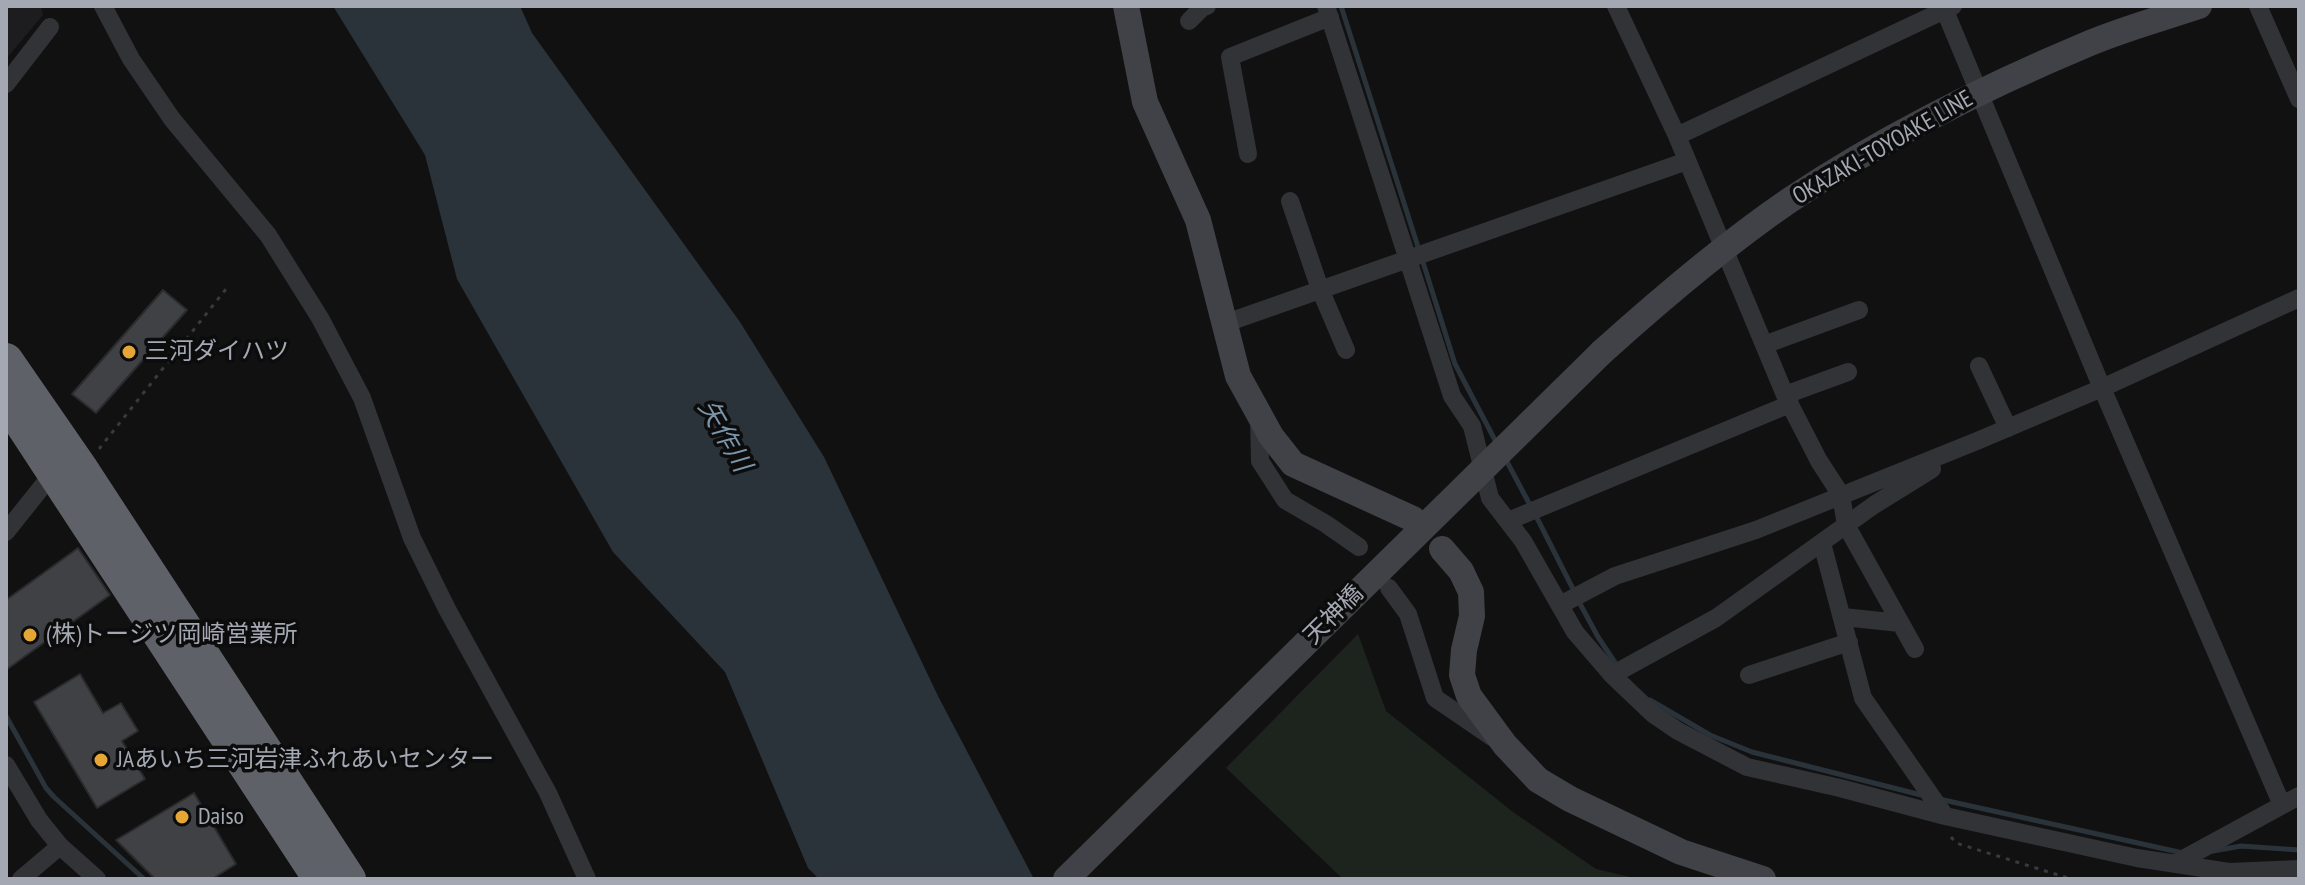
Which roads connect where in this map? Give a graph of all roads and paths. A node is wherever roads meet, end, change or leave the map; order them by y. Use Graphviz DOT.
graph roads {
  1 [pos="103,6"];
  2 [pos="1126,6"];
  3 [pos="1207,6"];
  4 [pos="1616,6"];
  5 [pos="2199,6"];
  6 [pos="2258,6"];
  7 [pos="1948,7"];
  8 [pos="1328,12"];
  9 [pos="1189,21"];
  10 [pos="50,27"];
  11 [pos="6,84"];
  12 [pos="1978,92"];
  13 [pos="2299,99"];
  14 [pos="1677,136"];
  15 [pos="1248,154"];
  16 [pos="1687,161"];
  17 [pos="1290,201"];
  18 [pos="1723,249"];
  19 [pos="1408,258"];
  20 [pos="226,289"];
  21 [pos="1320,289"];
  22 [pos="2299,298"];
  23 [pos="1859,310"];
  24 [pos="1226,323"];
  25 [pos="1764,345"];
  26 [pos="1346,350"];
  27 [pos="1602,352"];
  28 [pos="6,360"];
  29 [pos="1979,366"];
  30 [pos="1848,372"];
  31 [pos="2102,388"];
  32 [pos="1788,399"];
  33 [pos="6,400"];
  34 [pos="1259,413"];
  35 [pos="2008,428"];
  36 [pos="1977,441"];
  37 [pos="68,472"];
  38 [pos="1841,495"];
  39 [pos="1413,519"];
  40 [pos="1508,521"];
  41 [pos="1846,525"];
  42 [pos="6,532"];
  43 [pos="1822,543"];
  44 [pos="1359,547"];
  45 [pos="1442,549"];
  46 [pos="1389,588"];
  47 [pos="1560,605"];
  48 [pos="1843,617"];
  49 [pos="1900,623"];
  50 [pos="1849,642"];
  51 [pos="1915,649"];
  52 [pos="1612,675"];
  53 [pos="1749,675"];
  54 [pos="1505,745"];
  55 [pos="6,765"];
  56 [pos="2291,800"];
  57 [pos="1940,815"];
  58 [pos="60,846"];
  59 [pos="2176,863"];
  60 [pos="2299,869"];
  61 [pos="21,879"];
  62 [pos="97,879"];
  63 [pos="320,879"];
  64 [pos="349,879"];
  65 [pos="587,879"];
  66 [pos="1066,879"];
  67 [pos="1763,879"];
  68 [pos="2071,879"];
  1 -- 65 [label="street"];
  2 -- 24 [label="main road"];
  3 -- 9 [label="street"];
  4 -- 14 [label="street"];
  5 -- 12 [label="main road, OKAZAKI-TOYOAKE LINE"];
  6 -- 13 [label="street"];
  7 -- 12 [label="street"];
  7 -- 14 [label="street"];
  8 -- 15 [label="street"];
  8 -- 19 [label="street"];
  10 -- 11 [label="street"];
  12 -- 18 [label="main road, OKAZAKI-TOYOAKE LINE"];
  12 -- 31 [label="street"];
  14 -- 16 [label="street"];
  16 -- 18 [label="street"];
  16 -- 19 [label="street"];
  17 -- 21 [label="street"];
  18 -- 25 [label="street"];
  18 -- 27 [label="main road, OKAZAKI-TOYOAKE LINE"];
  19 -- 21 [label="street"];
  19 -- 40 [label="street"];
  20 -- 37 [label="path"];
  21 -- 24 [label="street"];
  21 -- 26 [label="street"];
  22 -- 31 [label="street"];
  23 -- 25 [label="street"];
  24 -- 34 [label="main road"];
  25 -- 32 [label="street"];
  27 -- 66 [label="main road, 天神橋, bridge"];
  28 -- 37 [label="highway"];
  29 -- 35 [label="street"];
  30 -- 32 [label="street"];
  31 -- 35 [label="street"];
  31 -- 56 [label="street"];
  32 -- 38 [label="street"];
  32 -- 40 [label="street"];
  33 -- 37 [label="highway"];
  34 -- 39 [label="main road"];
  34 -- 44 [label="street"];
  35 -- 36 [label="street"];
  36 -- 38 [label="street"];
  36 -- 41 [label="street"];
  37 -- 42 [label="street"];
  37 -- 63 [label="highway"];
  37 -- 64 [label="highway"];
  38 -- 41 [label="street"];
  38 -- 47 [label="street"];
  40 -- 47 [label="street"];
  41 -- 43 [label="street"];
  41 -- 49 [label="street"];
  43 -- 48 [label="street"];
  43 -- 52 [label="street"];
  45 -- 54 [label="main road"];
  46 -- 54 [label="street"];
  47 -- 52 [label="street"];
  48 -- 49 [label="street"];
  48 -- 50 [label="street"];
  49 -- 51 [label="street"];
  50 -- 53 [label="street"];
  50 -- 57 [label="street"];
  52 -- 57 [label="street"];
  54 -- 67 [label="main road"];
  55 -- 58 [label="street"];
  56 -- 59 [label="street"];
  57 -- 59 [label="street"];
  57 -- 68 [label="path"];
  58 -- 61 [label="street"];
  58 -- 62 [label="street"];
  59 -- 60 [label="street"];
}
